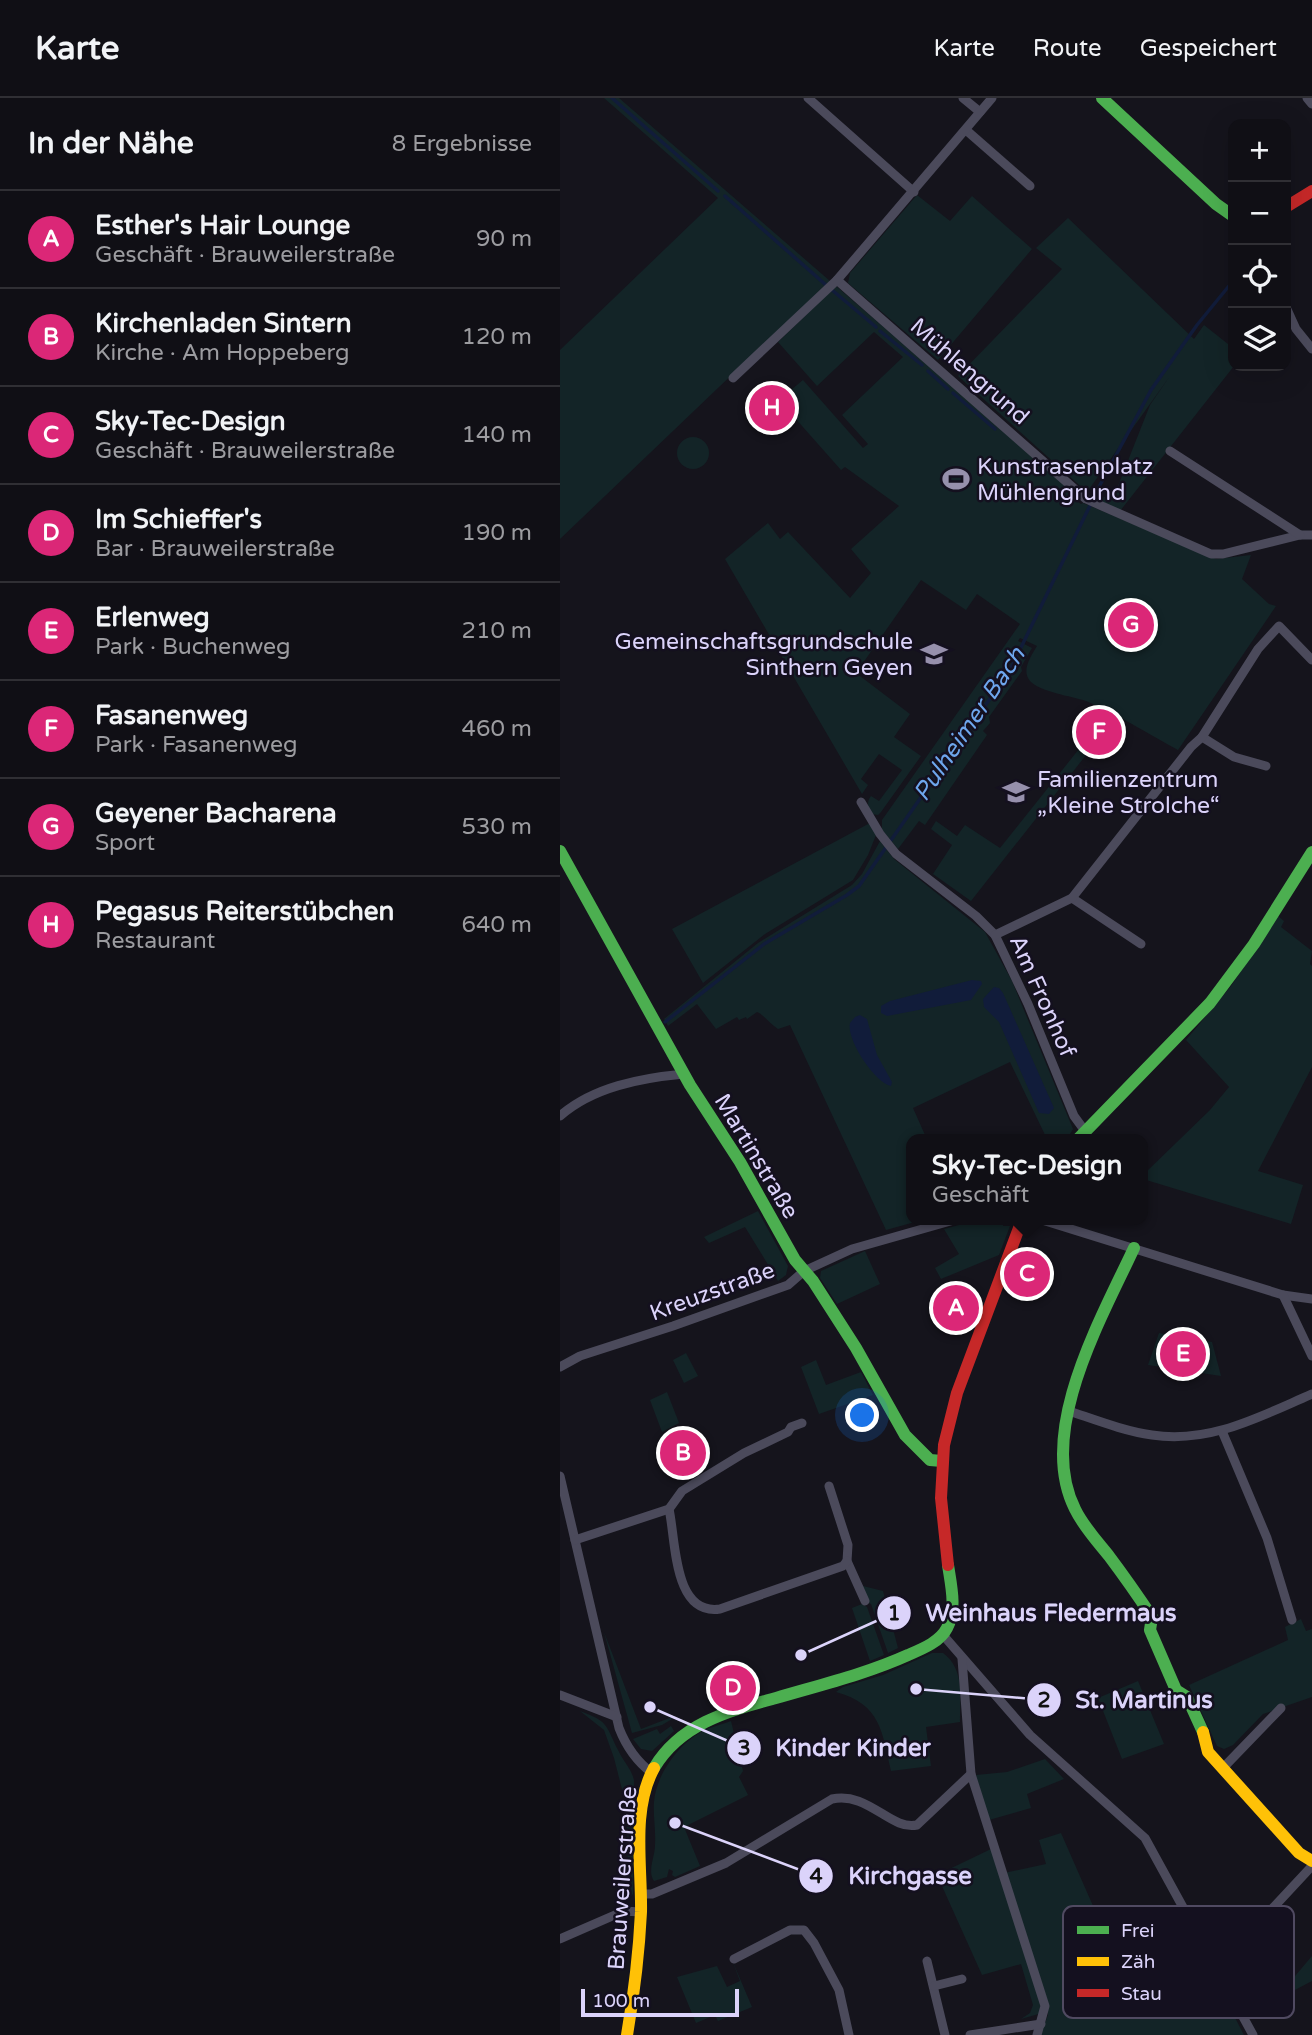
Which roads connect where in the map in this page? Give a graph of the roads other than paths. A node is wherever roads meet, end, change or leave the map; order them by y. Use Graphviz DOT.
graph roads {
  1 [pos="808,98"];
  2 [pos="963,98"];
  3 [pos="992,98"];
  4 [pos="1102,98"];
  5 [pos="1307,98"];
  6 [pos="1312,104"];
  7 [pos="980,112"];
  8 [pos="966,130"];
  9 [pos="1030,186"];
  10 [pos="1312,191"];
  11 [pos="914,192"];
  12 [pos="1291,204"];
  13 [pos="1228,212"];
  14 [pos="837,280"];
  15 [pos="1286,308"];
  16 [pos="1312,349"];
  17 [pos="733,378"];
  18 [pos="1170,451"];
  19 [pos="1300,535"];
  20 [pos="1312,535"];
  21 [pos="1312,660"];
  22 [pos="1202,737"];
  23 [pos="1266,766"];
  24 [pos="861,802"];
  25 [pos="560,851"];
  26 [pos="1312,852"];
  27 [pos="1072,898"];
  28 [pos="995,935"];
  29 [pos="1141,944"];
  30 [pos="684,1074"];
  31 [pos="560,1116"];
  32 [pos="1081,1134"];
  33 [pos="1082,1134"];
  34 [pos="936,1225"];
  35 [pos="1019,1225"];
  36 [pos="1058,1225"];
  37 [pos="1134,1248"];
  38 [pos="804,1271"];
  39 [pos="1283,1294"];
  40 [pos="1312,1299"];
  41 [pos="1312,1356"];
  42 [pos="560,1367"];
  43 [pos="1312,1394"];
  44 [pos="1069,1411"];
  45 [pos="802,1423"];
  46 [pos="1222,1432"];
  47 [pos="942,1461"];
  48 [pos="560,1476"];
  49 [pos="829,1486"];
  50 [pos="669,1509"];
  51 [pos="575,1540"];
  52 [pos="847,1561"];
  53 [pos="864,1601"];
  54 [pos="1292,1620"];
  55 [pos="943,1635"];
  56 [pos="962,1659"];
  57 [pos="560,1695"];
  58 [pos="1281,1708"];
  59 [pos="617,1717"];
  60 [pos="1222,1769"];
  61 [pos="652,1773"];
  62 [pos="971,1774"];
  63 [pos="1312,1863"];
  64 [pos="641,1894"];
  65 [pos="1182,1906"];
  66 [pos="1273,1906"];
  67 [pos="640,1912"];
  68 [pos="560,1938"];
  69 [pos="734,1959"];
  70 [pos="927,1961"];
  71 [pos="962,1979"];
  72 [pos="934,1986"];
  73 [pos="1244,2018"];
  74 [pos="1041,2024"];
  75 [pos="627,2035"];
  76 [pos="849,2035"];
  77 [pos="945,2035"];
  78 [pos="970,2035"];
  79 [pos="1037,2035"];
  80 [pos="1253,2035"];
  1 -- 11 [label="street"];
  2 -- 7 [label="street"];
  3 -- 7 [label="street"];
  4 -- 13 [label="street"];
  5 -- 6 [label="street"];
  7 -- 8 [label="street"];
  8 -- 9 [label="street"];
  8 -- 11 [label="street"];
  10 -- 12 [label="street"];
  11 -- 14 [label="street"];
  14 -- 17 [label="street"];
  14 -- 19 [label="street, Mühlengrund"];
  15 -- 16 [label="street"];
  18 -- 19 [label="street"];
  19 -- 20 [label="street, Mühlengrund"];
  21 -- 22 [label="street"];
  22 -- 23 [label="street"];
  22 -- 27 [label="street"];
  24 -- 28 [label="street, Am Fronhof"];
  25 -- 30 [label="street, Martinstraße"];
  26 -- 33 [label="street"];
  27 -- 28 [label="street"];
  27 -- 29 [label="street"];
  28 -- 32 [label="street, Am Fronhof"];
  30 -- 31 [label="street"];
  30 -- 38 [label="street, Martinstraße"];
  34 -- 38 [label="street, Kreuzstraße"];
  35 -- 47 [label="street"];
  36 -- 37 [label="street"];
  37 -- 39 [label="street"];
  37 -- 44 [label="street"];
  38 -- 42 [label="street, Kreuzstraße"];
  38 -- 47 [label="street, Martinstraße"];
  39 -- 40 [label="street"];
  39 -- 41 [label="street"];
  43 -- 46 [label="street"];
  44 -- 46 [label="street"];
  44 -- 60 [label="street"];
  45 -- 50 [label="street"];
  46 -- 54 [label="street"];
  47 -- 55 [label="street"];
  48 -- 51 [label="street"];
  49 -- 52 [label="street"];
  50 -- 51 [label="street"];
  50 -- 52 [label="street"];
  51 -- 59 [label="street"];
  52 -- 53 [label="street"];
  55 -- 56 [label="street"];
  55 -- 61 [label="street, Brauweilerstraße"];
  56 -- 62 [label="street"];
  56 -- 65 [label="street"];
  57 -- 59 [label="street"];
  58 -- 60 [label="street"];
  59 -- 61 [label="street"];
  60 -- 63 [label="street"];
  61 -- 64 [label="street, Brauweilerstraße"];
  62 -- 64 [label="street"];
  62 -- 74 [label="street"];
  63 -- 66 [label="street"];
  64 -- 67 [label="street, Brauweilerstraße"];
  67 -- 68 [label="street"];
  67 -- 75 [label="street, Brauweilerstraße"];
  69 -- 76 [label="street"];
  70 -- 72 [label="street"];
  71 -- 72 [label="street"];
  72 -- 77 [label="street"];
  73 -- 80 [label="street"];
  74 -- 78 [label="street"];
  74 -- 79 [label="street"];
}
